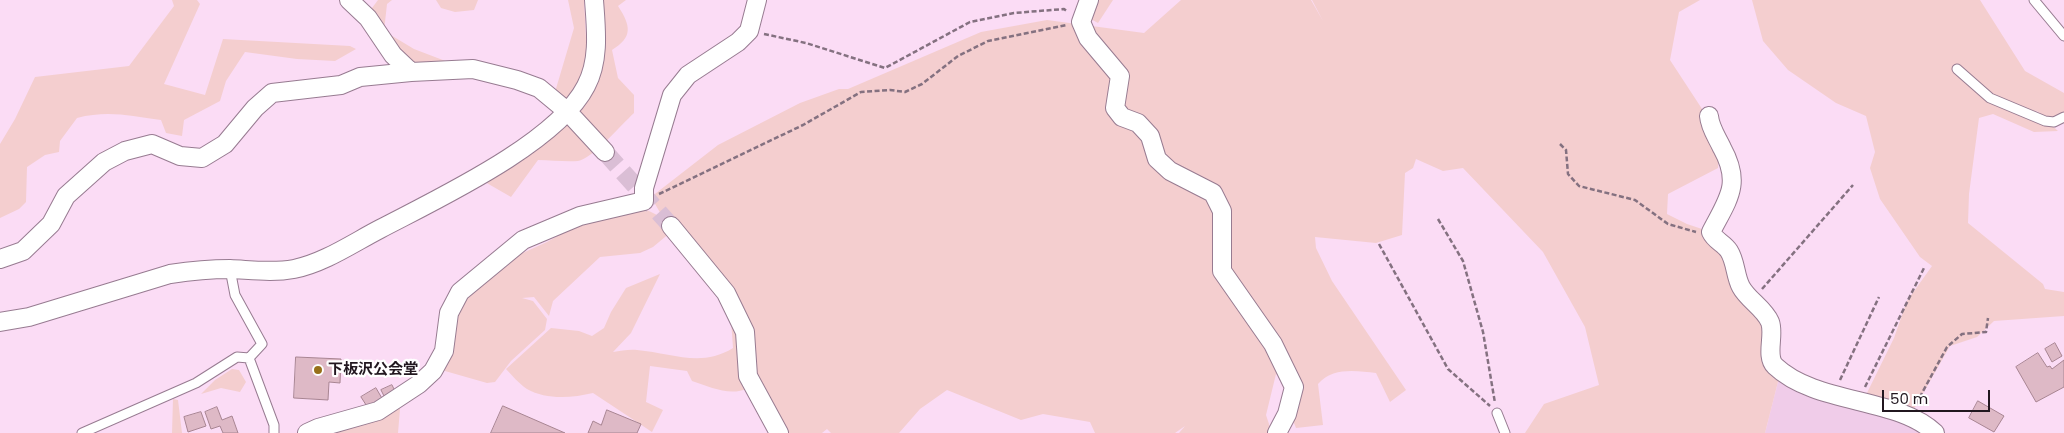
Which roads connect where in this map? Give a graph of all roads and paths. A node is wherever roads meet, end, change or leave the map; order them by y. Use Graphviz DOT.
graph roads {
  1 [pos="349,0"];
  2 [pos="594,0"];
  3 [pos="757,0"];
  4 [pos="1089,0"];
  5 [pos="2034,0"];
  6 [pos="1081,22"];
  7 [pos="749,31"];
  8 [pos="2064,36"];
  9 [pos="1957,69"];
  10 [pos="411,72"];
  11 [pos="568,112"];
  12 [pos="1709,116"];
  13 [pos="2064,117"];
  14 [pos="1560,144"];
  15 [pos="605,152"];
  16 [pos="1853,185"];
  17 [pos="644,201"];
  18 [pos="1438,219"];
  19 [pos="671,226"];
  20 [pos="1714,238"];
  21 [pos="1379,244"];
  22 [pos="0,259"];
  23 [pos="1924,268"];
  24 [pos="230,269"];
  25 [pos="1880,297"];
  26 [pos="1751,301"];
  27 [pos="1988,318"];
  28 [pos="0,322"];
  29 [pos="249,358"];
  30 [pos="1833,395"];
  31 [pos="1858,402"];
  32 [pos="1497,413"];
  33 [pos="1910,416"];
  34 [pos="82,433"];
  35 [pos="274,433"];
  36 [pos="307,433"];
  37 [pos="779,433"];
  38 [pos="1277,433"];
  39 [pos="1505,433"];
  40 [pos="1935,433"];
  1 -- 10 [label="street"];
  2 -- 11 [label="street"];
  3 -- 7 [label="street"];
  4 -- 6 [label="street"];
  5 -- 8 [label="lane"];
  6 -- 7 [label="path"];
  6 -- 17 [label="path"];
  6 -- 38 [label="street"];
  7 -- 17 [label="street"];
  9 -- 13 [label="lane"];
  10 -- 11 [label="street"];
  10 -- 22 [label="street"];
  11 -- 15 [label="street"];
  11 -- 24 [label="street"];
  12 -- 20 [label="street"];
  14 -- 20 [label="path"];
  16 -- 26 [label="path"];
  17 -- 36 [label="street"];
  18 -- 32 [label="path"];
  19 -- 37 [label="street"];
  20 -- 26 [label="street"];
  21 -- 32 [label="path"];
  23 -- 31 [label="path"];
  24 -- 28 [label="street"];
  24 -- 29 [label="lane"];
  25 -- 30 [label="path"];
  26 -- 30 [label="street"];
  27 -- 33 [label="path"];
  29 -- 34 [label="lane"];
  29 -- 35 [label="lane"];
  30 -- 31 [label="street"];
  31 -- 33 [label="street"];
  32 -- 39 [label="lane"];
  33 -- 40 [label="street"];
}
